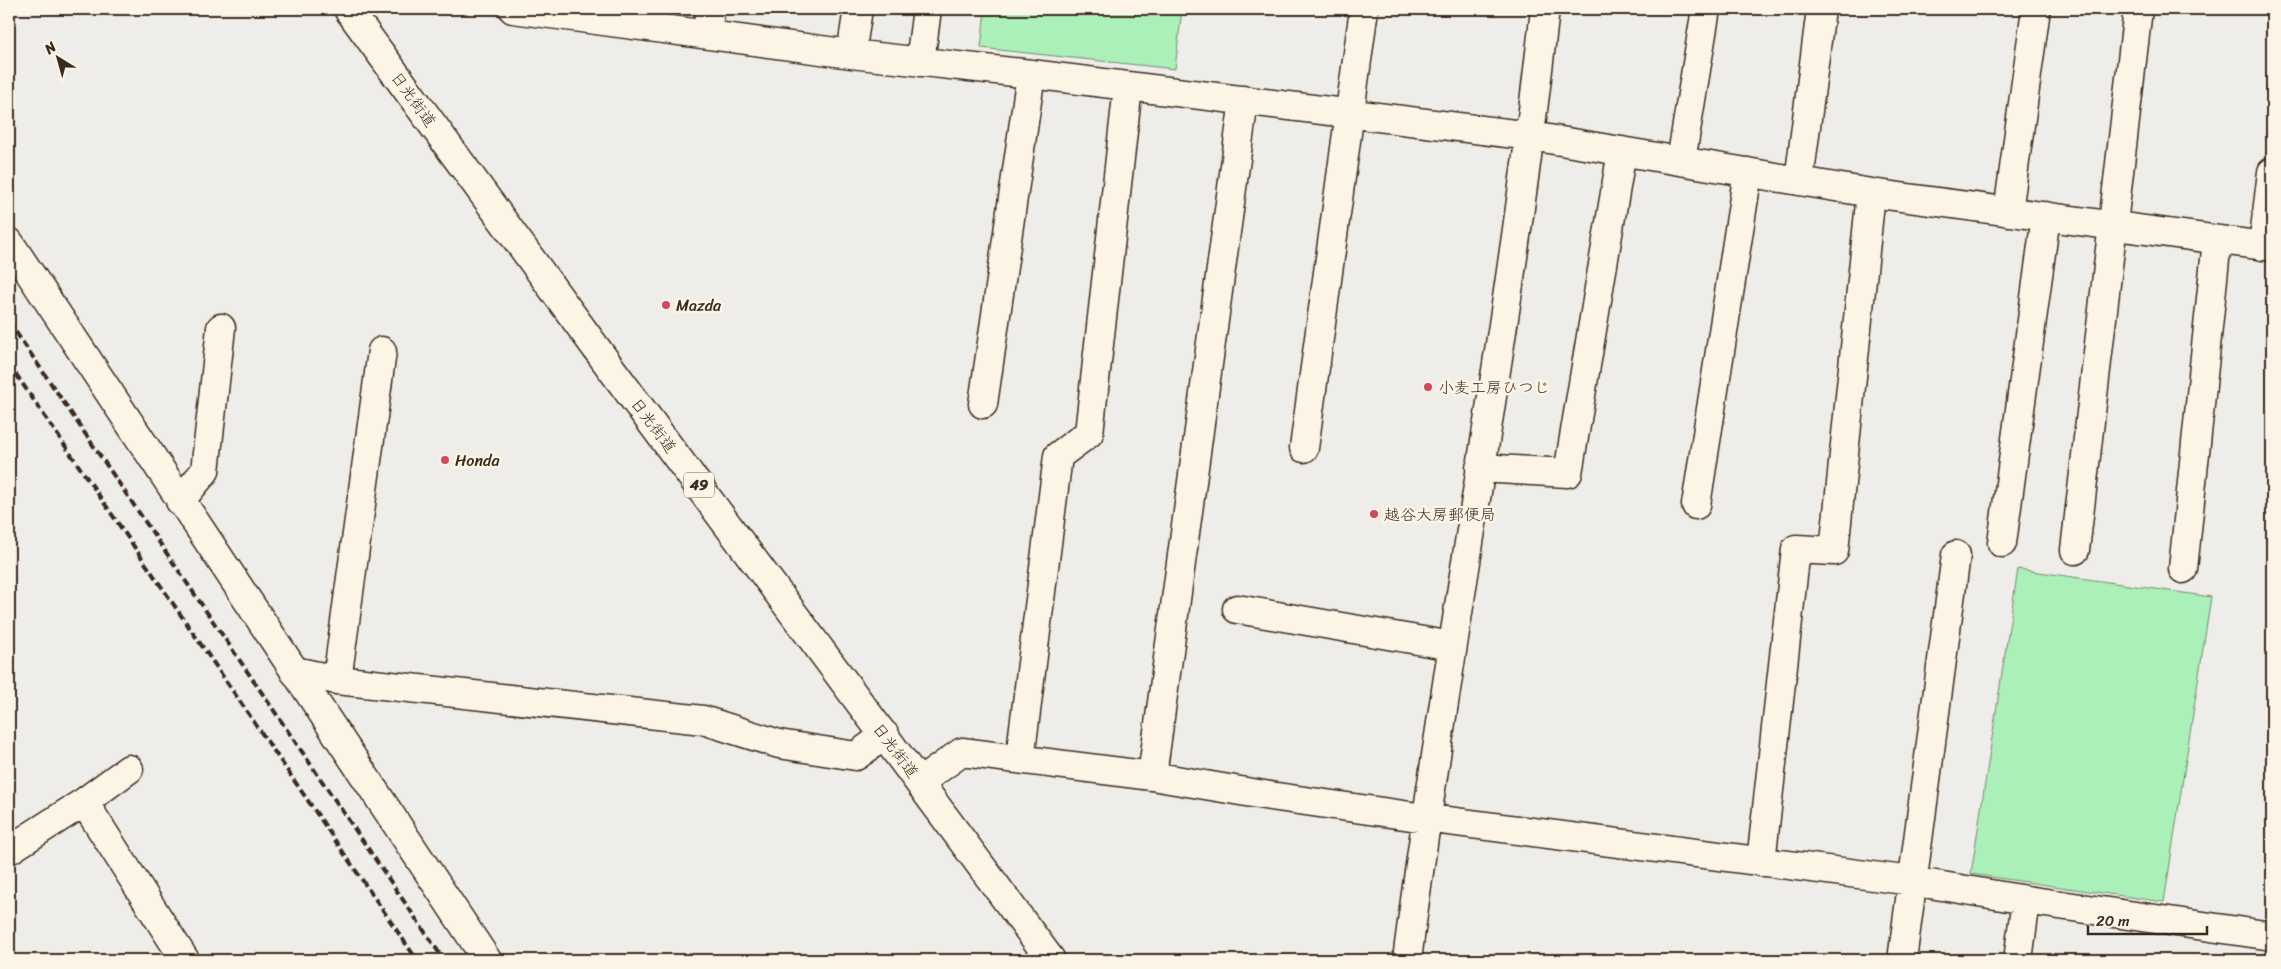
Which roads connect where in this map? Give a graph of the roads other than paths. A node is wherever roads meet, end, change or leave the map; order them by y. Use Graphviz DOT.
graph roads {
  1 [pos="348,9"];
  2 [pos="513,9"];
  3 [pos="858,9"];
  4 [pos="927,9"];
  5 [pos="1364,9"];
  6 [pos="1545,9"];
  7 [pos="1706,9"];
  8 [pos="1821,9"];
  9 [pos="2036,9"];
  10 [pos="2138,9"];
  11 [pos="601,15"];
  12 [pos="708,21"];
  13 [pos="851,54"];
  14 [pos="920,62"];
  15 [pos="1031,74"];
  16 [pos="1128,87"];
  17 [pos="1244,100"];
  18 [pos="1349,113"];
  19 [pos="1531,136"];
  20 [pos="1622,151"];
  21 [pos="1681,161"];
  22 [pos="1748,172"];
  23 [pos="2272,172"];
  24 [pos="1799,181"];
  25 [pos="1871,193"];
  26 [pos="2008,212"];
  27 [pos="2046,216"];
  28 [pos="2112,225"];
  29 [pos="2217,240"];
  30 [pos="9,242"];
  31 [pos="2268,246"];
  32 [pos="221,328"];
  33 [pos="382,351"];
  34 [pos="984,404"];
  35 [pos="1304,448"];
  36 [pos="1480,468"];
  37 [pos="180,501"];
  38 [pos="1696,505"];
  39 [pos="2002,542"];
  40 [pos="2075,550"];
  41 [pos="1956,554"];
  42 [pos="2182,569"];
  43 [pos="1237,609"];
  44 [pos="1452,646"];
  45 [pos="294,671"];
  46 [pos="337,680"];
  47 [pos="884,735"];
  48 [pos="1020,759"];
  49 [pos="129,769"];
  50 [pos="1152,776"];
  51 [pos="920,782"];
  52 [pos="84,802"];
  53 [pos="1425,818"];
  54 [pos="9,850"];
  55 [pos="1761,862"];
  56 [pos="1912,881"];
  57 [pos="2026,900"];
  58 [pos="2272,936"];
  59 [pos="184,960"];
  60 [pos="487,960"];
  61 [pos="1051,960"];
  62 [pos="1407,960"];
  63 [pos="1902,960"];
  64 [pos="2018,960"];
  1 -- 47 [label="street, 日光街道 / 49"];
  2 -- 11 [label="street"];
  3 -- 13 [label="street"];
  4 -- 14 [label="street"];
  5 -- 18 [label="street"];
  6 -- 19 [label="street"];
  7 -- 21 [label="street"];
  8 -- 24 [label="street"];
  9 -- 26 [label="street"];
  10 -- 28 [label="street"];
  11 -- 12 [label="street"];
  12 -- 13 [label="street"];
  13 -- 14 [label="street"];
  14 -- 15 [label="street"];
  15 -- 16 [label="street"];
  15 -- 34 [label="street"];
  16 -- 17 [label="street"];
  16 -- 48 [label="street"];
  17 -- 18 [label="street"];
  17 -- 50 [label="street"];
  18 -- 19 [label="street"];
  18 -- 35 [label="street"];
  19 -- 20 [label="street"];
  19 -- 36 [label="street"];
  20 -- 21 [label="street"];
  20 -- 36 [label="street"];
  21 -- 22 [label="street"];
  22 -- 24 [label="street"];
  22 -- 38 [label="street"];
  23 -- 31 [label="street"];
  24 -- 25 [label="street"];
  25 -- 26 [label="street"];
  25 -- 55 [label="street"];
  26 -- 27 [label="street"];
  27 -- 28 [label="street"];
  27 -- 39 [label="street"];
  28 -- 29 [label="street"];
  28 -- 40 [label="street"];
  29 -- 31 [label="street"];
  29 -- 42 [label="street"];
  30 -- 37 [label="street"];
  32 -- 37 [label="street"];
  33 -- 46 [label="street"];
  36 -- 44 [label="street"];
  37 -- 45 [label="street"];
  41 -- 56 [label="street"];
  43 -- 44 [label="street"];
  44 -- 53 [label="street"];
  45 -- 46 [label="street"];
  45 -- 60 [label="street"];
  46 -- 47 [label="street"];
  47 -- 51 [label="street, 日光街道 / 49"];
  48 -- 50 [label="street"];
  48 -- 51 [label="street"];
  49 -- 52 [label="street"];
  50 -- 53 [label="street"];
  51 -- 61 [label="street, 日光街道 / 49"];
  52 -- 54 [label="street"];
  52 -- 59 [label="street"];
  53 -- 55 [label="street"];
  53 -- 62 [label="street"];
  55 -- 56 [label="street"];
  56 -- 57 [label="street"];
  56 -- 63 [label="street"];
  57 -- 58 [label="street"];
  57 -- 64 [label="street"];
}
